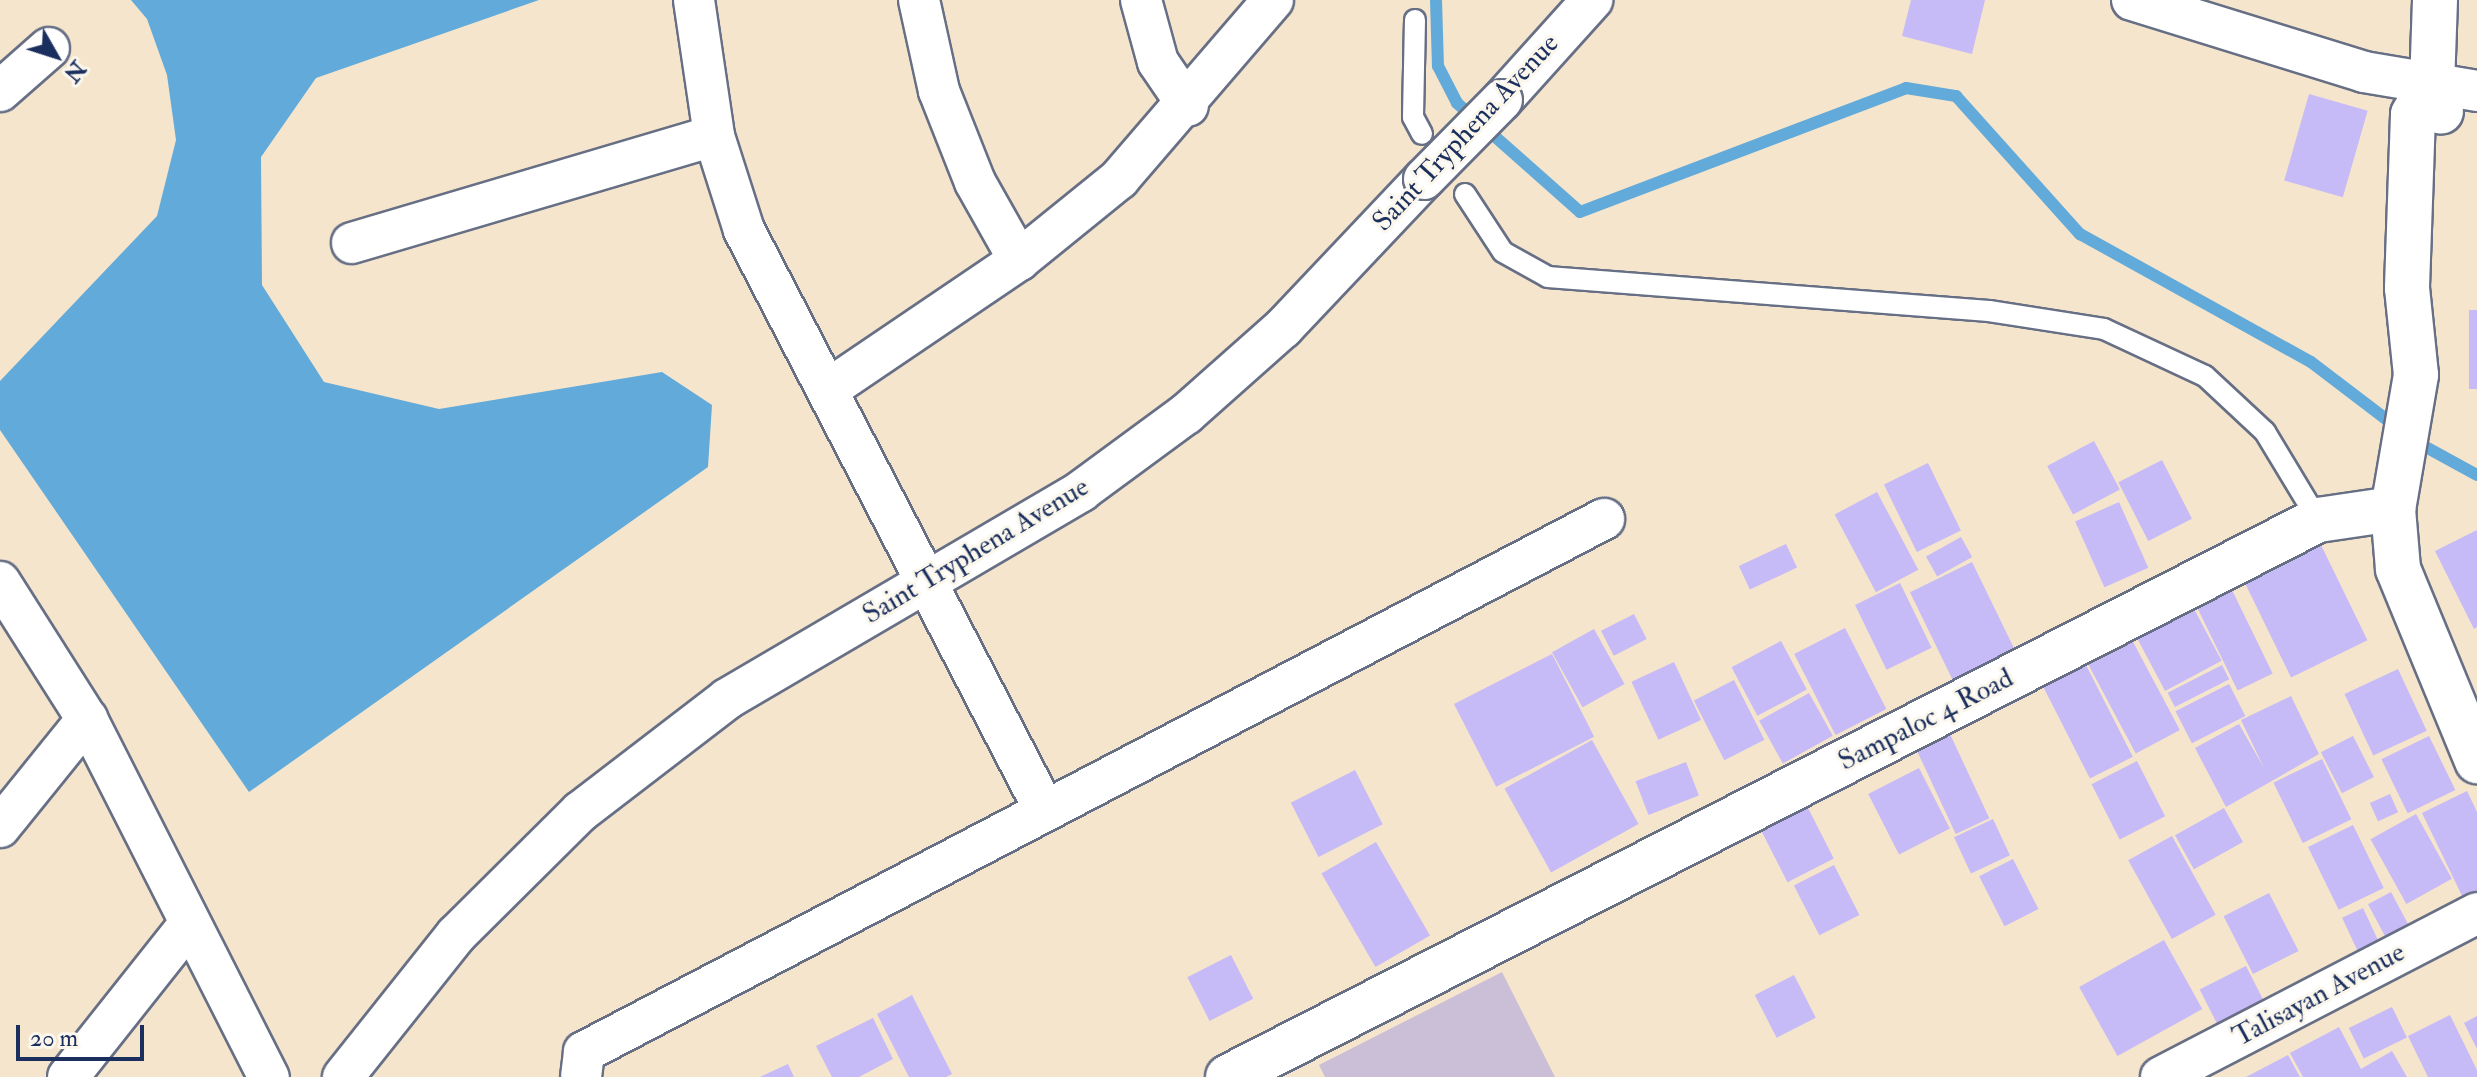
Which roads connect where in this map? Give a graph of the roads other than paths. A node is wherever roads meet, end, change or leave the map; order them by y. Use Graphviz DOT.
graph roads {
  1 [pos="694,0"];
  2 [pos="919,0"];
  3 [pos="1141,0"];
  4 [pos="1273,0"];
  5 [pos="2132,0"];
  6 [pos="2435,0"];
  7 [pos="1584,2"];
  8 [pos="1415,20"];
  9 [pos="49,48"];
  10 [pos="2432,84"];
  11 [pos="0,91"];
  12 [pos="2477,91"];
  13 [pos="1188,106"];
  14 [pos="1422,134"];
  15 [pos="714,136"];
  16 [pos="1465,194"];
  17 [pos="352,243"];
  18 [pos="1019,260"];
  19 [pos="830,388"];
  20 [pos="2394,497"];
  21 [pos="1604,519"];
  22 [pos="2318,520"];
  23 [pos="929,580"];
  24 [pos="0,582"];
  25 [pos="87,719"];
  26 [pos="2477,761"];
  27 [pos="1043,807"];
  28 [pos="0,827"];
  29 [pos="2477,913"];
  30 [pos="190,923"];
  31 [pos="68,1077"];
  32 [pos="269,1077"];
  33 [pos="343,1077"];
  34 [pos="581,1077"];
  35 [pos="1228,1077"];
  36 [pos="2161,1077"];
  1 -- 15 [label="street"];
  2 -- 18 [label="street"];
  3 -- 13 [label="street"];
  4 -- 13 [label="street"];
  5 -- 10 [label="street"];
  6 -- 10 [label="street"];
  7 -- 23 [label="street, Saint Tryphena Avenue, bridge"];
  8 -- 14 [label="lane"];
  9 -- 11 [label="street"];
  10 -- 12 [label="street"];
  10 -- 20 [label="street"];
  13 -- 18 [label="street"];
  15 -- 17 [label="street"];
  15 -- 19 [label="street"];
  16 -- 22 [label="lane"];
  18 -- 19 [label="street"];
  19 -- 23 [label="street"];
  20 -- 22 [label="street, Sampaloc 4 Road"];
  20 -- 26 [label="street"];
  21 -- 27 [label="street"];
  22 -- 35 [label="street, Sampaloc 4 Road"];
  23 -- 27 [label="street"];
  23 -- 33 [label="street, Saint Tryphena Avenue"];
  24 -- 25 [label="street"];
  25 -- 28 [label="street"];
  25 -- 30 [label="street"];
  27 -- 34 [label="street"];
  29 -- 36 [label="street, Talisayan Avenue"];
  30 -- 31 [label="street"];
  30 -- 32 [label="street"];
}
